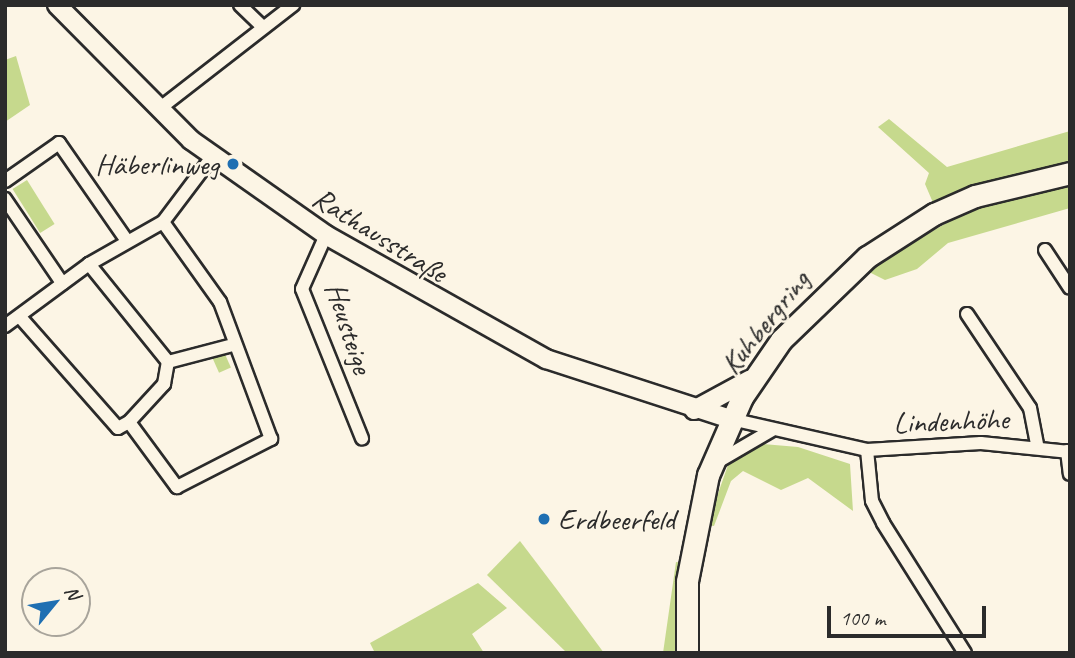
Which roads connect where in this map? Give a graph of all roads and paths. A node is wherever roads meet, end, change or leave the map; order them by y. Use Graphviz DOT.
graph roads {
  1 [pos="57,5"];
  2 [pos="240,5"];
  3 [pos="293,5"];
  4 [pos="264,27"];
  5 [pos="159,109"];
  6 [pos="212,157"];
  7 [pos="1070,173"];
  8 [pos="5,181"];
  9 [pos="5,199"];
  10 [pos="163,222"];
  11 [pos="326,235"];
  12 [pos="127,241"];
  13 [pos="1045,250"];
  14 [pos="89,264"];
  15 [pos="62,283"];
  16 [pos="1070,288"];
  17 [pos="967,314"];
  18 [pos="20,317"];
  19 [pos="5,326"];
  20 [pos="233,345"];
  21 [pos="167,362"];
  22 [pos="756,374"];
  23 [pos="694,410"];
  24 [pos="731,419"];
  25 [pos="130,422"];
  26 [pos="773,430"];
  27 [pos="362,438"];
  28 [pos="1037,445"];
  29 [pos="867,450"];
  30 [pos="1068,452"];
  31 [pos="1070,474"];
  32 [pos="708,475"];
  33 [pos="687,653"];
  34 [pos="965,653"];
  1 -- 5 [label="street, Rathausstraße"];
  2 -- 4 [label="street"];
  3 -- 4 [label="street"];
  4 -- 5 [label="street"];
  5 -- 6 [label="street, Rathausstraße"];
  6 -- 10 [label="street"];
  6 -- 11 [label="street, Rathausstraße"];
  7 -- 22 [label="main road, Kuhbergring"];
  8 -- 12 [label="street"];
  9 -- 15 [label="street"];
  10 -- 12 [label="street"];
  10 -- 20 [label="street"];
  11 -- 23 [label="street, Rathausstraße"];
  11 -- 27 [label="street, Heusteige"];
  12 -- 14 [label="street"];
  13 -- 16 [label="street"];
  14 -- 15 [label="street"];
  14 -- 21 [label="street"];
  15 -- 18 [label="street"];
  17 -- 28 [label="street, Lindenhöhe"];
  18 -- 19 [label="street"];
  18 -- 25 [label="street"];
  20 -- 21 [label="street"];
  20 -- 25 [label="street"];
  21 -- 25 [label="street"];
  22 -- 23 [label="street"];
  22 -- 24 [label="main road, Kuhbergring"];
  23 -- 24 [label="street, Rathausstraße"];
  24 -- 26 [label="street, Lindenhöhe"];
  24 -- 32 [label="main road, Kuhbergring"];
  26 -- 29 [label="street, Lindenhöhe"];
  26 -- 32 [label="street"];
  28 -- 29 [label="street, Lindenhöhe"];
  28 -- 30 [label="street, Lindenhöhe"];
  29 -- 34 [label="street"];
  30 -- 31 [label="street, Lindenhöhe"];
  32 -- 33 [label="main road, Kuhbergring"];
}
